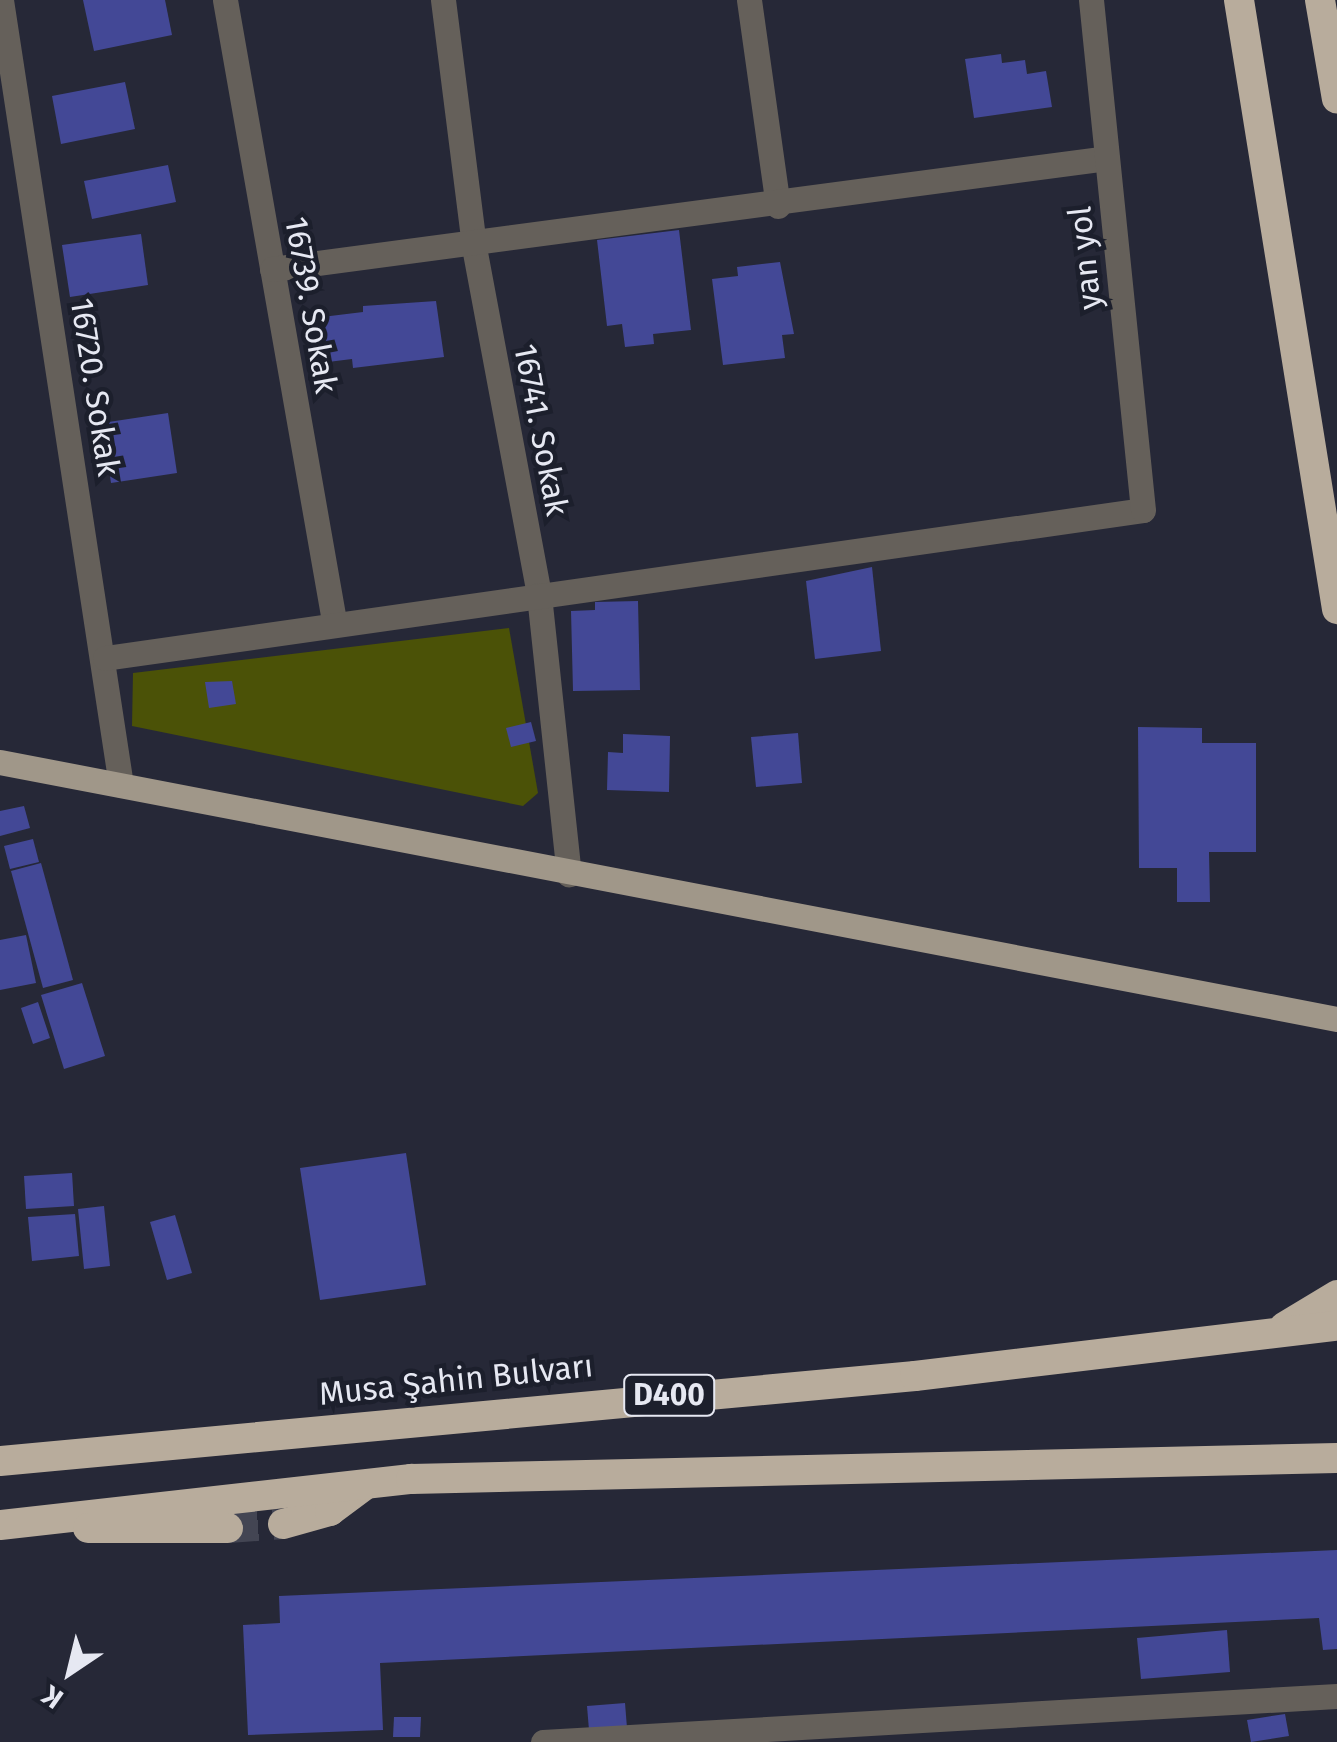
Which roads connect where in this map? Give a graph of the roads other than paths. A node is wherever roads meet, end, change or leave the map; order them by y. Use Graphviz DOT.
graph roads {
  1 [pos="1,0"];
  2 [pos="225,0"];
  3 [pos="443,0"];
  4 [pos="749,0"];
  5 [pos="1090,0"];
  6 [pos="1239,0"];
  7 [pos="1320,0"];
  8 [pos="1337,100"];
  9 [pos="1107,158"];
  10 [pos="778,206"];
  11 [pos="474,247"];
  12 [pos="272,269"];
  13 [pos="539,595"];
  14 [pos="1337,609"];
  15 [pos="334,621"];
  16 [pos="105,658"];
  17 [pos="0,762"];
  18 [pos="120,786"];
  19 [pos="569,874"];
  20 [pos="1337,1020"];
  21 [pos="1337,1295"];
  22 [pos="1337,1326"];
  23 [pos="1282,1328"];
  24 [pos="1337,1458"];
  25 [pos="1277,1460"];
  26 [pos="0,1461"];
  27 [pos="1337,1479"];
  28 [pos="366,1484"];
  29 [pos="15,1524"];
  30 [pos="283,1524"];
  31 [pos="228,1528"];
  32 [pos="1337,1696"];
  33 [pos="669,1736"];
  34 [pos="543,1742"];
  1 -- 16 [label="street, 16720. Sokak"];
  2 -- 12 [label="street, 16739. Sokak"];
  3 -- 11 [label="street, 16741. Sokak"];
  4 -- 10 [label="street"];
  5 -- 9 [label="street, yan yol"];
  6 -- 14 [label="highway"];
  7 -- 8 [label="highway"];
  9 -- 10 [label="street"];
  9 -- 13 [label="street, yan yol"];
  10 -- 11 [label="street"];
  11 -- 12 [label="street"];
  11 -- 13 [label="street, 16741. Sokak"];
  12 -- 15 [label="street, 16739. Sokak"];
  13 -- 15 [label="street"];
  13 -- 19 [label="street, 16741. Sokak"];
  15 -- 16 [label="street"];
  16 -- 18 [label="street, 16720. Sokak"];
  17 -- 18 [label="main road"];
  18 -- 19 [label="main road"];
  19 -- 20 [label="main road"];
  21 -- 23 [label="highway"];
  22 -- 23 [label="highway, Musa Şahin Bulvarı / D400"];
  23 -- 26 [label="highway, Musa Şahin Bulvarı / D400"];
  24 -- 25 [label="highway"];
  25 -- 27 [label="highway"];
  25 -- 28 [label="highway"];
  28 -- 29 [label="highway"];
  28 -- 30 [label="highway"];
  29 -- 31 [label="highway"];
  32 -- 33 [label="street"];
  33 -- 34 [label="street"];
}
